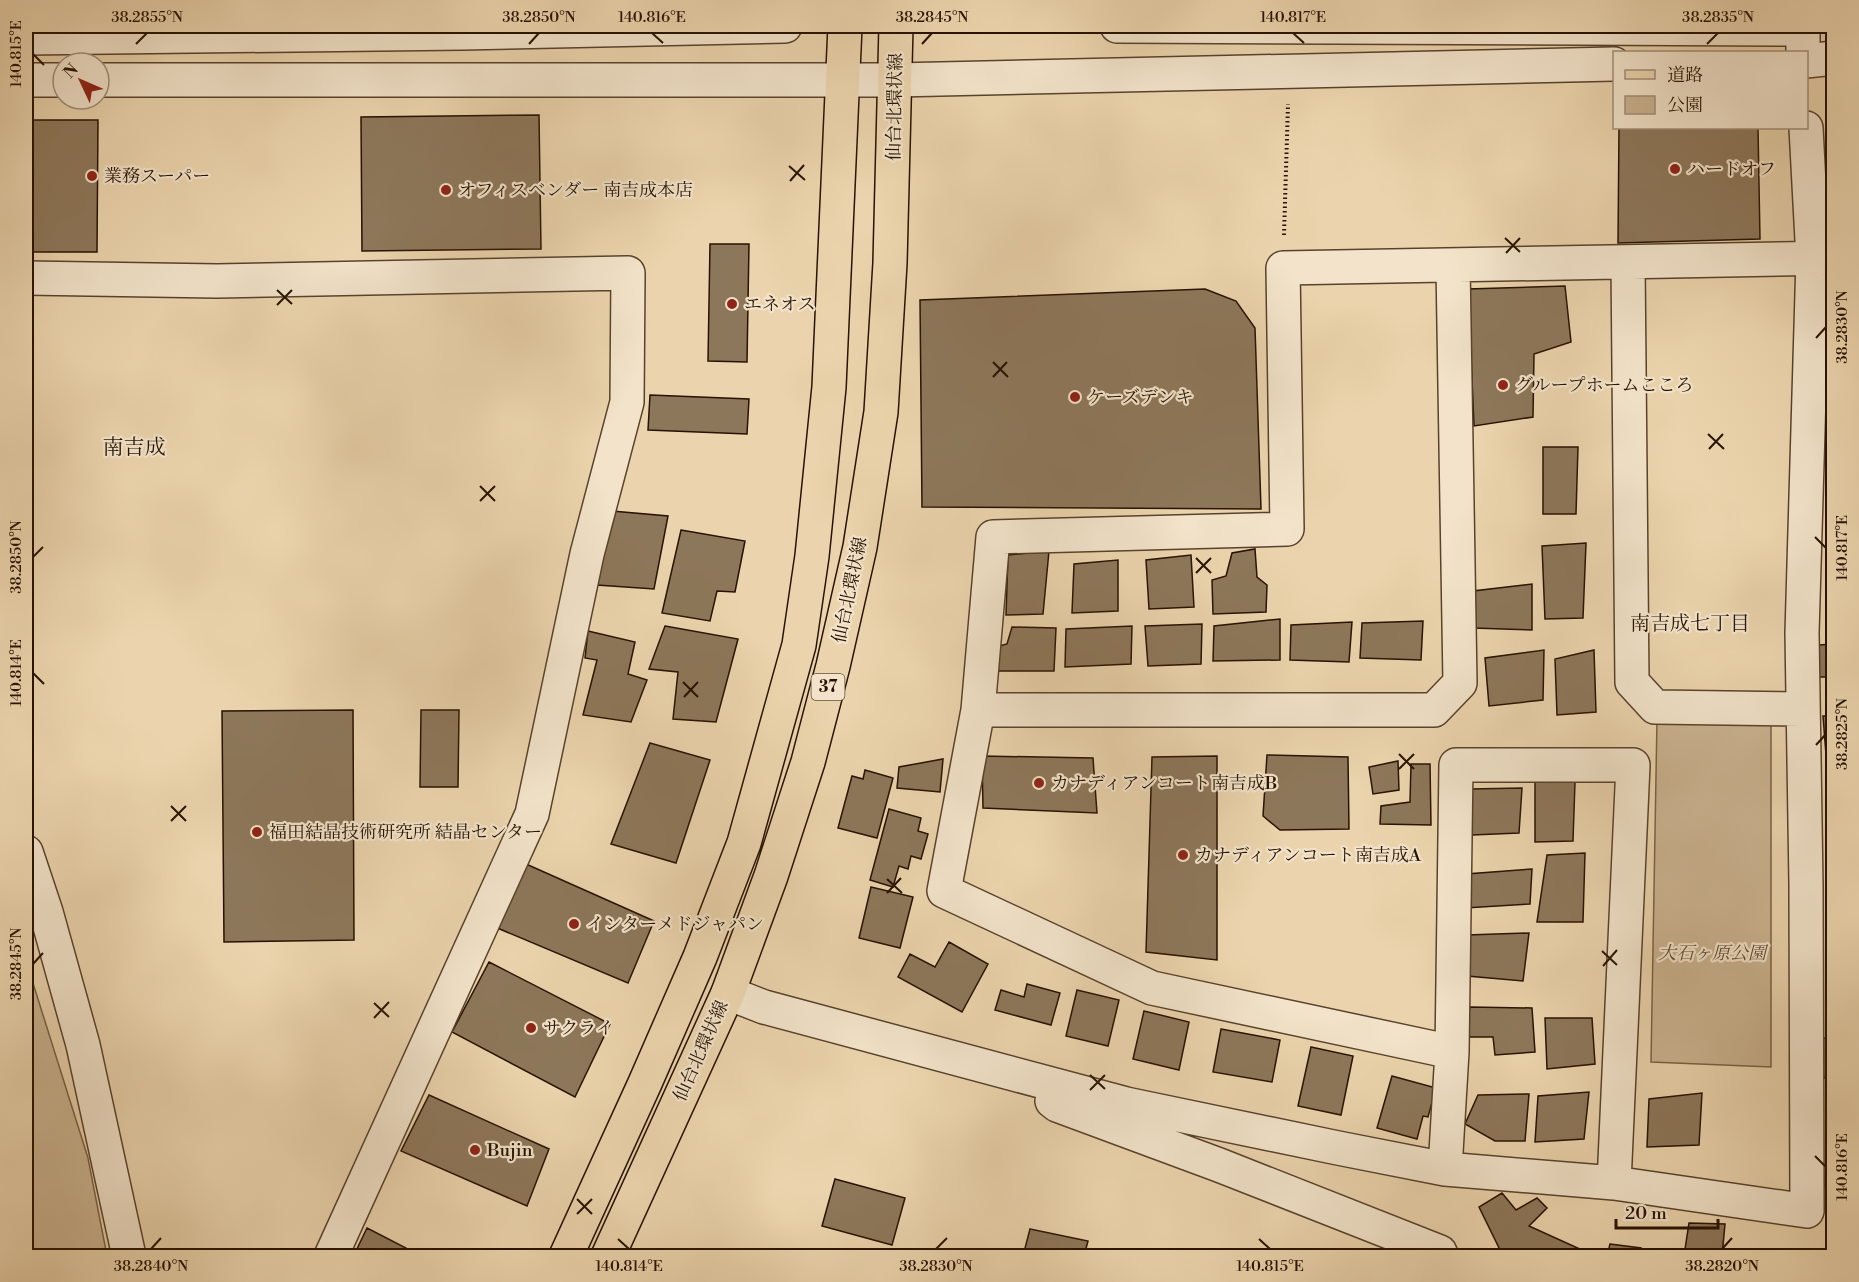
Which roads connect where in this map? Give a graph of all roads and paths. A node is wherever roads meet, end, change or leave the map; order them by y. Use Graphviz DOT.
graph roads {
  1 [pos="785,26"];
  2 [pos="845,26"];
  3 [pos="896,26"];
  4 [pos="1117,26"];
  5 [pos="1545,27"];
  6 [pos="26,38"];
  7 [pos="1803,51"];
  8 [pos="1833,58"];
  9 [pos="1808,61"];
  10 [pos="1543,64"];
  11 [pos="1613,64"];
  12 [pos="842,79"];
  13 [pos="26,80"];
  14 [pos="51,80"];
  15 [pos="111,80"];
  16 [pos="896,80"];
  17 [pos="1288,99"];
  18 [pos="1806,129"];
  19 [pos="1823,259"];
  20 [pos="1628,263"];
  21 [pos="1453,266"];
  22 [pos="1283,268"];
  23 [pos="26,278"];
  24 [pos="1803,708"];
  25 [pos="978,710"];
  26 [pos="26,852"];
  27 [pos="728,993"];
  28 [pos="1820,1020"];
  29 [pos="1452,1052"];
  30 [pos="1016,1074"];
  31 [pos="1446,1169"];
  32 [pos="1614,1184"];
  33 [pos="129,1257"];
  34 [pos="331,1257"];
  35 [pos="566,1257"];
  36 [pos="608,1257"];
  37 [pos="1440,1257"];
  1 -- 6 [label="street"];
  2 -- 12 [label="main road, 仙台北環状線 / 37"];
  3 -- 16 [label="main road, 仙台北環状線 / 37"];
  4 -- 5 [label="street"];
  5 -- 7 [label="street"];
  5 -- 10 [label="street"];
  8 -- 9 [label="street"];
  10 -- 11 [label="street"];
  10 -- 16 [label="street"];
  12 -- 15 [label="street"];
  12 -- 16 [label="street"];
  12 -- 35 [label="main road, 仙台北環状線 / 37"];
  13 -- 14 [label="street"];
  16 -- 27 [label="main road, 仙台北環状線 / 37"];
  17 -- 22 [label="path"];
  18 -- 19 [label="street"];
  19 -- 20 [label="street"];
  19 -- 24 [label="street"];
  20 -- 21 [label="street"];
  20 -- 24 [label="street"];
  21 -- 22 [label="street"];
  21 -- 25 [label="street"];
  22 -- 25 [label="street"];
  23 -- 34 [label="street"];
  24 -- 28 [label="street"];
  25 -- 29 [label="street"];
  26 -- 33 [label="street"];
  27 -- 30 [label="street"];
  27 -- 36 [label="main road, 仙台北環状線 / 37"];
  28 -- 32 [label="street"];
  29 -- 31 [label="street"];
  29 -- 32 [label="street"];
  30 -- 31 [label="street"];
  30 -- 37 [label="street"];
  31 -- 32 [label="street"];
}
